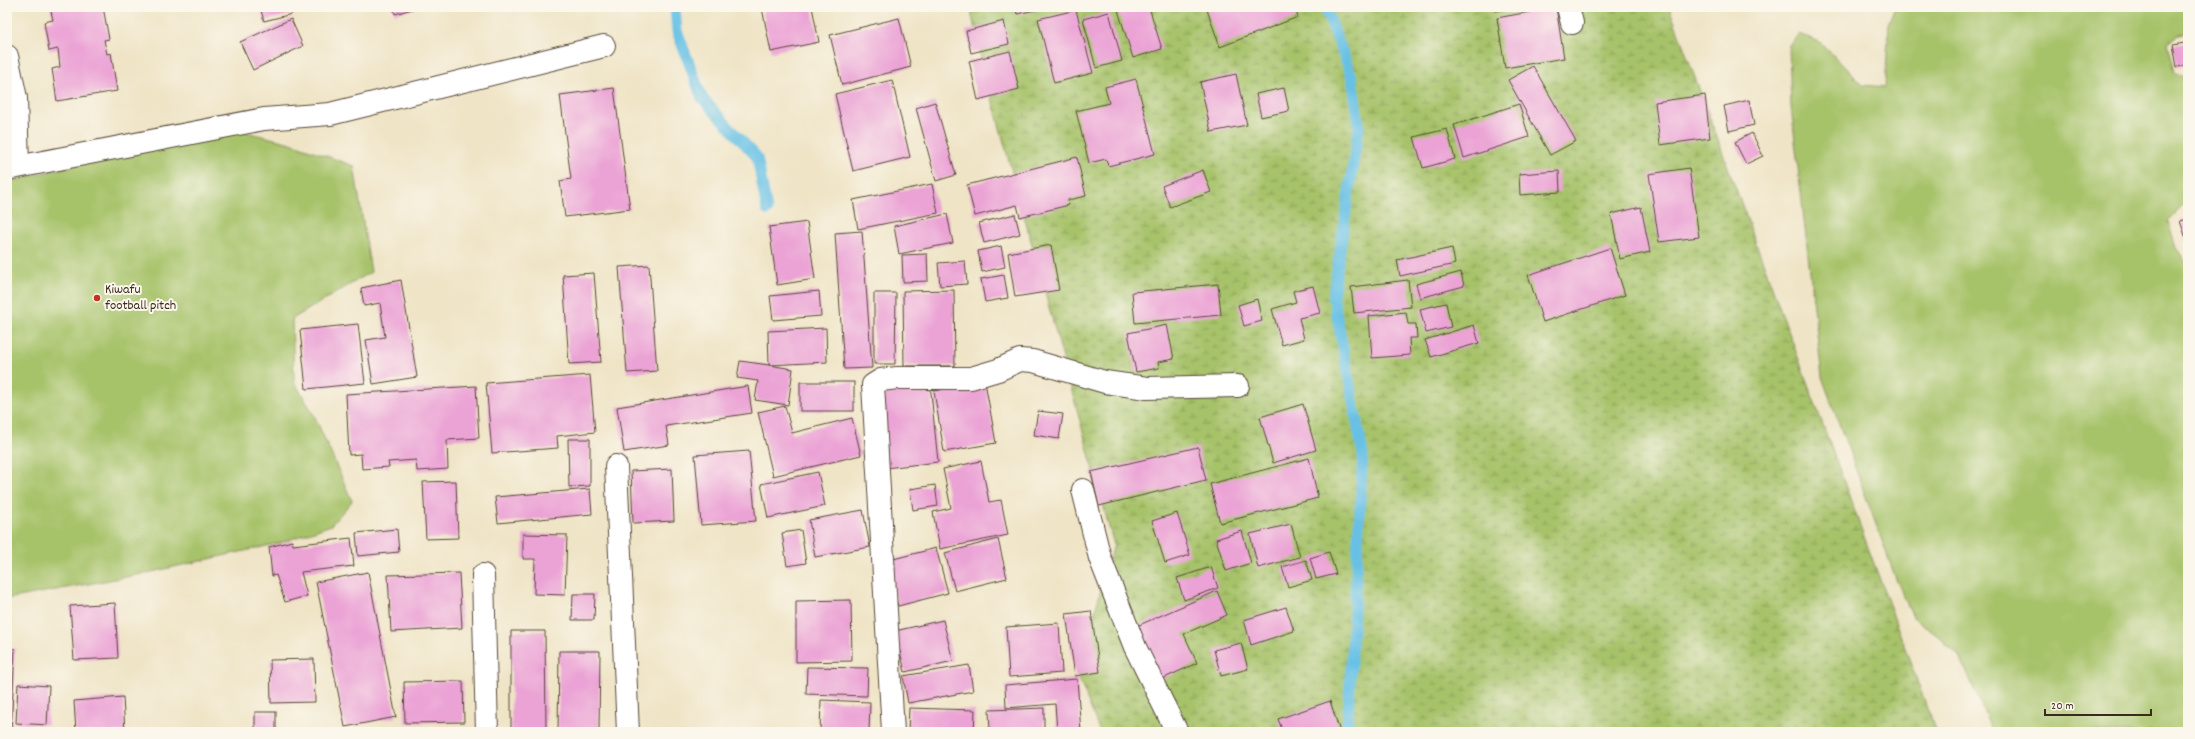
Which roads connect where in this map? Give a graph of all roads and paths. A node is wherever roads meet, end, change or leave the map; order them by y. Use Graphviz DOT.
graph roads {
  1 [pos="604,46"];
  2 [pos="7,56"];
  3 [pos="13,167"];
  4 [pos="1238,386"];
  5 [pos="616,466"];
  6 [pos="1083,490"];
  7 [pos="483,575"];
  8 [pos="487,732"];
  9 [pos="628,732"];
  10 [pos="893,732"];
  11 [pos="1177,732"];
  1 -- 3 [label="street"];
  2 -- 3 [label="street"];
  4 -- 10 [label="street"];
  5 -- 9 [label="street"];
  6 -- 11 [label="street"];
  7 -- 8 [label="street"];
}
